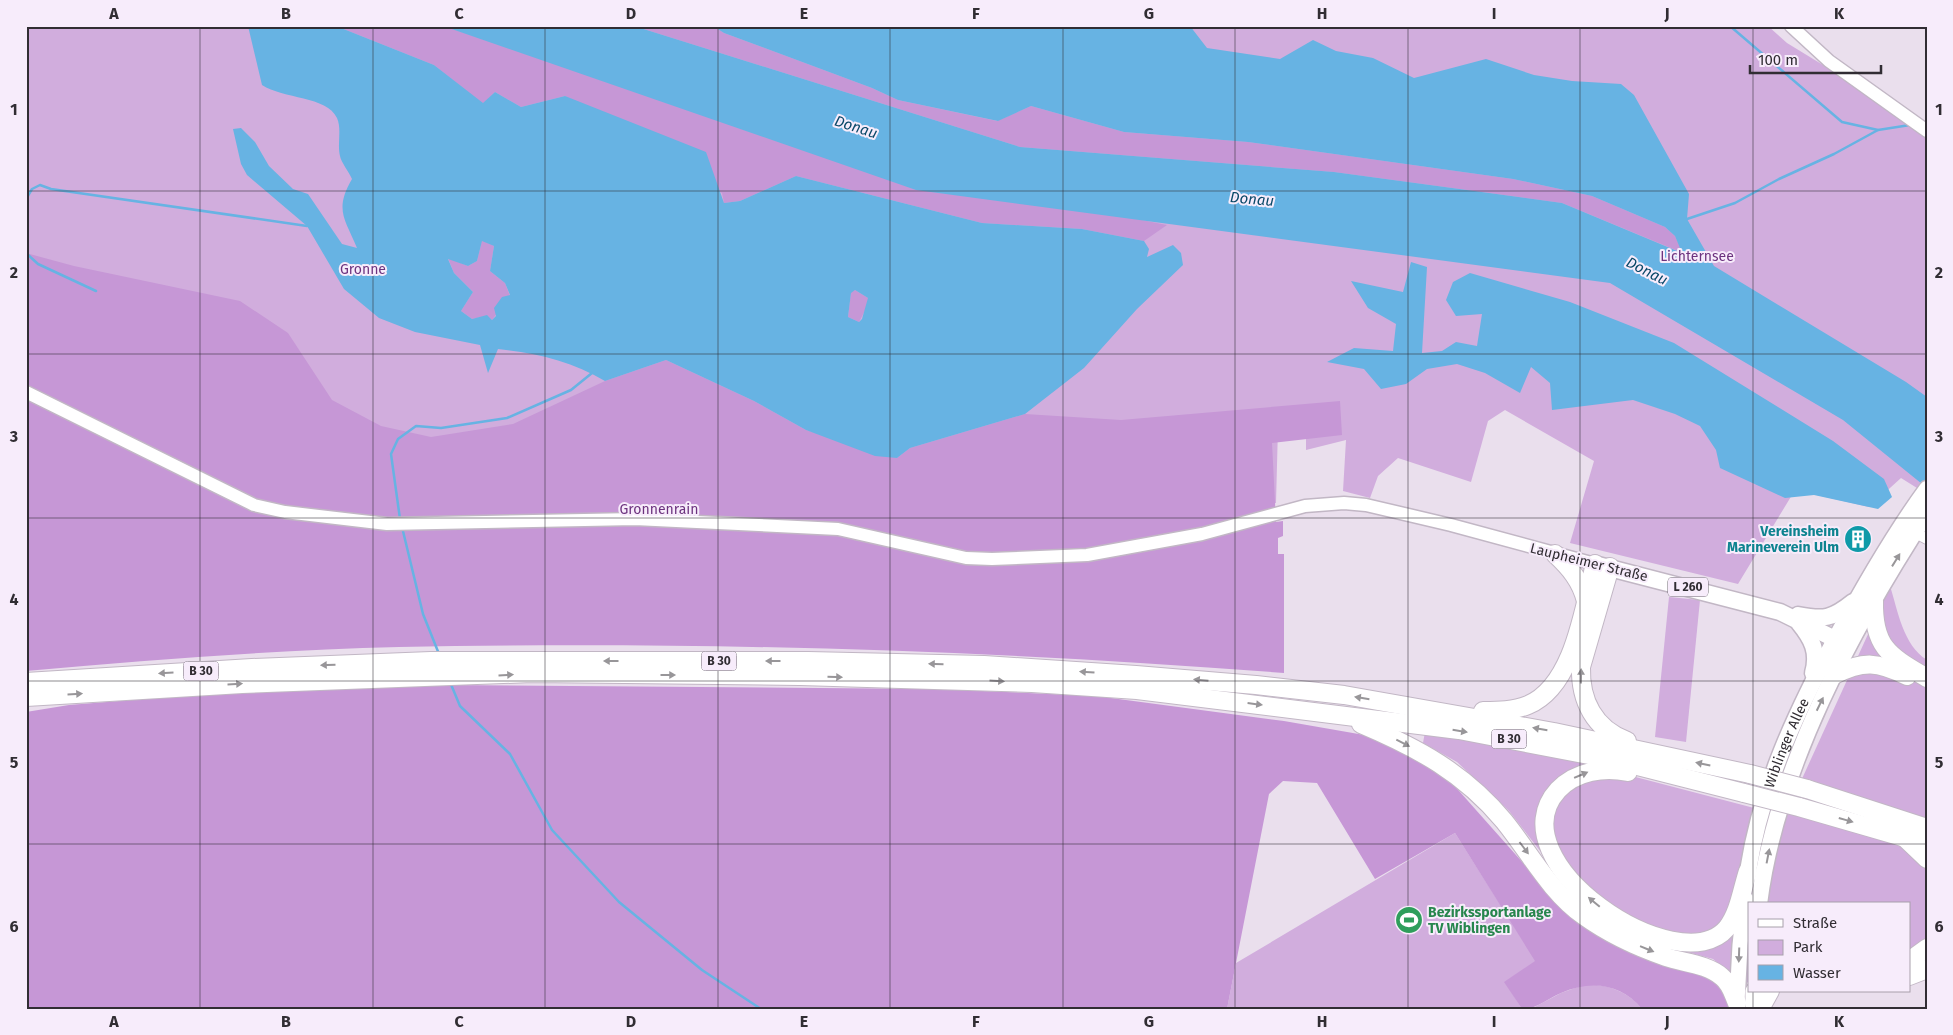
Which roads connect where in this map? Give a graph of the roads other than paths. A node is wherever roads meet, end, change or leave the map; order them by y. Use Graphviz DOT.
graph roads {
  1 [pos="1791,26"];
  2 [pos="1925,130"];
  3 [pos="26,392"];
  4 [pos="1927,489"];
  5 [pos="1921,509"];
  6 [pos="1914,532"];
  7 [pos="1555,554"];
  8 [pos="1603,566"];
  9 [pos="1870,596"];
  10 [pos="1586,601"];
  11 [pos="1780,612"];
  12 [pos="1798,621"];
  13 [pos="1843,642"];
  14 [pos="455,669"];
  15 [pos="404,670"];
  16 [pos="378,671"];
  17 [pos="1834,675"];
  18 [pos="1927,678"];
  19 [pos="26,682"];
  20 [pos="1809,688"];
  21 [pos="1927,688"];
  22 [pos="26,697"];
  23 [pos="1445,712"];
  24 [pos="1343,716"];
  25 [pos="1657,754"];
  26 [pos="1674,774"];
  27 [pos="1878,811"];
  28 [pos="1927,816"];
  29 [pos="1927,828"];
  30 [pos="1902,835"];
  31 [pos="1927,844"];
  32 [pos="1927,859"];
  33 [pos="1748,871"];
  34 [pos="1759,902"];
  35 [pos="1927,948"];
  36 [pos="1910,960"];
  37 [pos="1927,969"];
  38 [pos="1910,976"];
  39 [pos="1752,992"];
  40 [pos="1769,992"];
  41 [pos="1742,1007"];
  42 [pos="1760,1009"];
  1 -- 2 [label="street"];
  3 -- 7 [label="street, Laupheimer Straße"];
  4 -- 5 [label="main road, Wiblinger Allee"];
  5 -- 6 [label="main road, Wiblinger Allee"];
  6 -- 9 [label="main road, Wiblinger Allee"];
  9 -- 6 [label="main road, one-way"];
  7 -- 8 [label="street, Laupheimer Straße"];
  7 -- 10 [label="highway"];
  8 -- 10 [label="highway"];
  8 -- 11 [label="main road, Laupheimer Straße / L 260"];
  25 -- 8 [label="highway, one-way"];
  9 -- 11 [label="main road"];
  9 -- 13 [label="main road, Wiblinger Allee"];
  9 -- 18 [label="highway"];
  10 -- 23 [label="highway"];
  11 -- 12 [label="main road, Laupheimer Straße / L 260"];
  12 -- 13 [label="main road, Laupheimer Straße"];
  12 -- 20 [label="main road, L 260"];
  13 -- 17 [label="main road, Wiblinger Allee"];
  13 -- 20 [label="main road, Wiblinger Allee"];
  14 -- 15 [label="highway, B 30"];
  14 -- 15 [label="highway, B 30"];
  23 -- 14 [label="highway, B 30, one-way"];
  14 -- 24 [label="highway, B 30, one-way"];
  15 -- 16 [label="highway, B 30"];
  16 -- 19 [label="highway, B 30, one-way"];
  22 -- 16 [label="highway, B 30, one-way"];
  17 -- 21 [label="highway"];
  34 -- 17 [label="main road, Wiblinger Allee, one-way"];
  20 -- 33 [label="main road, Wiblinger Allee / L 260"];
  25 -- 23 [label="highway, B 30, one-way"];
  24 -- 26 [label="highway, B 30, one-way"];
  24 -- 41 [label="highway, one-way"];
  27 -- 25 [label="highway, B 30, one-way, bridge"];
  26 -- 30 [label="highway, B 30, one-way, bridge"];
  33 -- 26 [label="highway, one-way"];
  27 -- 28 [label="highway"];
  27 -- 29 [label="highway, B 30"];
  30 -- 31 [label="highway, B 30"];
  30 -- 32 [label="highway"];
  33 -- 41 [label="main road, Wiblinger Allee / L 260, one-way"];
  35 -- 36 [label="highway"];
  37 -- 38 [label="highway"];
  39 -- 41 [label="main road"];
  40 -- 42 [label="highway"];
}
